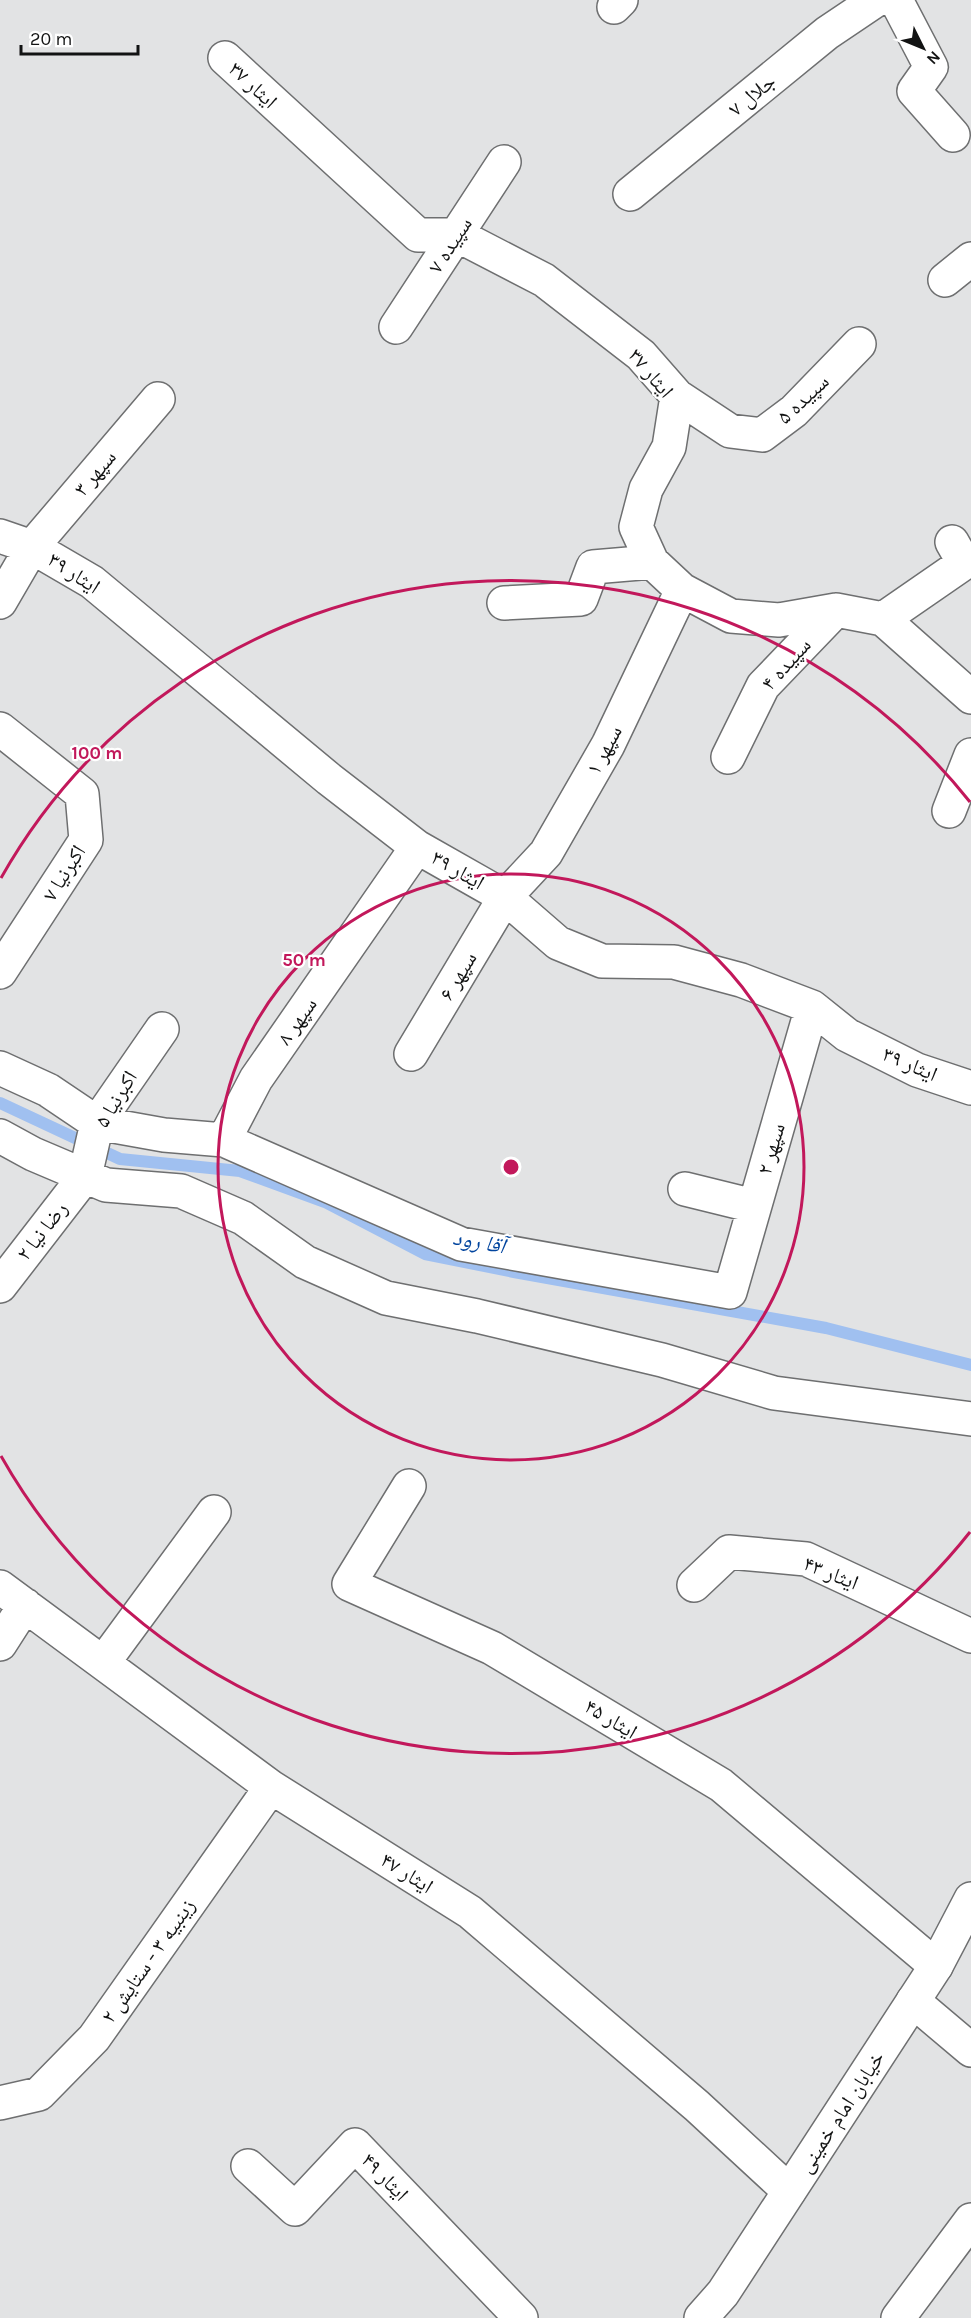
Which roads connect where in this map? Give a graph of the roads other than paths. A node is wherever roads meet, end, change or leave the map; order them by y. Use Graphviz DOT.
graph roads {
  1 [pos="876,0"];
  2 [pos="896,0"];
  3 [pos="225,58"];
  4 [pos="953,135"];
  5 [pos="504,162"];
  6 [pos="630,194"];
  7 [pos="457,235"];
  8 [pos="971,259"];
  9 [pos="945,280"];
  10 [pos="396,327"];
  11 [pos="859,344"];
  12 [pos="677,396"];
  13 [pos="158,399"];
  14 [pos="0,536"];
  15 [pos="952,542"];
  16 [pos="33,548"];
  17 [pos="652,562"];
  18 [pos="682,590"];
  19 [pos="0,602"];
  20 [pos="504,603"];
  21 [pos="836,610"];
  22 [pos="883,619"];
  23 [pos="971,697"];
  24 [pos="0,729"];
  25 [pos="971,755"];
  26 [pos="728,757"];
  27 [pos="949,811"];
  28 [pos="417,847"];
  29 [pos="505,897"];
  30 [pos="0,972"];
  31 [pos="812,1007"];
  32 [pos="162,1029"];
  33 [pos="411,1054"];
  34 [pos="0,1068"];
  35 [pos="971,1088"];
  36 [pos="98,1122"];
  37 [pos="0,1136"];
  38 [pos="224,1140"];
  39 [pos="84,1176"];
  40 [pos="685,1189"];
  41 [pos="754,1206"];
  42 [pos="0,1286"];
  43 [pos="971,1419"];
  44 [pos="409,1486"];
  45 [pos="214,1512"];
  46 [pos="694,1585"];
  47 [pos="12,1596"];
  48 [pos="971,1636"];
  49 [pos="0,1644"];
  50 [pos="103,1663"];
  51 [pos="271,1787"];
  52 [pos="971,1899"];
  53 [pos="936,1966"];
  54 [pos="913,2001"];
  55 [pos="971,2050"];
  56 [pos="0,2103"];
  57 [pos="248,2166"];
  58 [pos="789,2191"];
  59 [pos="966,2237"];
  60 [pos="506,2312"];
  61 [pos="701,2318"];
  62 [pos="898,2318"];
  1 -- 6 [label="street, جلال ۷"];
  2 -- 4 [label="street"];
  3 -- 7 [label="street, ایثار ۳۷"];
  5 -- 7 [label="street, سپیده ۷"];
  7 -- 10 [label="street, سپیده ۷"];
  7 -- 12 [label="street, ایثار ۳۷"];
  8 -- 9 [label="street"];
  11 -- 12 [label="street, سپیده ۵"];
  12 -- 17 [label="street, ایثار ۳۷"];
  13 -- 16 [label="street, سپهر ۳"];
  14 -- 16 [label="street, ایثار ۳۹"];
  15 -- 22 [label="street"];
  16 -- 19 [label="street, سپهر ۳"];
  16 -- 28 [label="street, ایثار ۳۹"];
  17 -- 18 [label="street, ایثار ۳۷"];
  17 -- 20 [label="street"];
  18 -- 21 [label="street, ایثار ۳۷"];
  18 -- 29 [label="street, سپهر ۱"];
  21 -- 22 [label="street, ایثار ۳۷"];
  21 -- 26 [label="street, سپیده ۴"];
  22 -- 23 [label="street"];
  24 -- 30 [label="street, اکبرنیا ۷"];
  25 -- 27 [label="street"];
  28 -- 29 [label="street, ایثار ۳۹"];
  28 -- 38 [label="street, سپهر ۸"];
  29 -- 31 [label="street, ایثار ۳۹"];
  29 -- 33 [label="street, سپهر ۶"];
  31 -- 35 [label="street, ایثار ۳۹"];
  31 -- 41 [label="street, سپهر ۲"];
  32 -- 36 [label="street, اکبرنیا ۵"];
  34 -- 36 [label="street"];
  36 -- 38 [label="street"];
  36 -- 39 [label="street, اکبرنیا ۵"];
  37 -- 39 [label="street"];
  38 -- 41 [label="street, سپهر ۲"];
  39 -- 42 [label="street, رضا نیا ۲"];
  39 -- 43 [label="street"];
  40 -- 41 [label="street"];
  44 -- 53 [label="street, ایثار ۴۵"];
  45 -- 50 [label="street"];
  46 -- 48 [label="street, ایثار ۴۳"];
  47 -- 49 [label="street"];
  47 -- 50 [label="street, ایثار ۴۷"];
  50 -- 51 [label="street, ایثار ۴۷"];
  51 -- 56 [label="street, زینبیه ۳ - ستایش ۲"];
  51 -- 58 [label="street, ایثار ۴۷"];
  52 -- 53 [label="street, خیابان امام خمینی"];
  53 -- 54 [label="street, خیابان امام خمینی"];
  54 -- 55 [label="street"];
  54 -- 58 [label="street, خیابان امام خمینی"];
  57 -- 60 [label="street, ایثار ۴۹"];
  58 -- 61 [label="street, خیابان امام خمینی"];
  59 -- 62 [label="street"];
}
